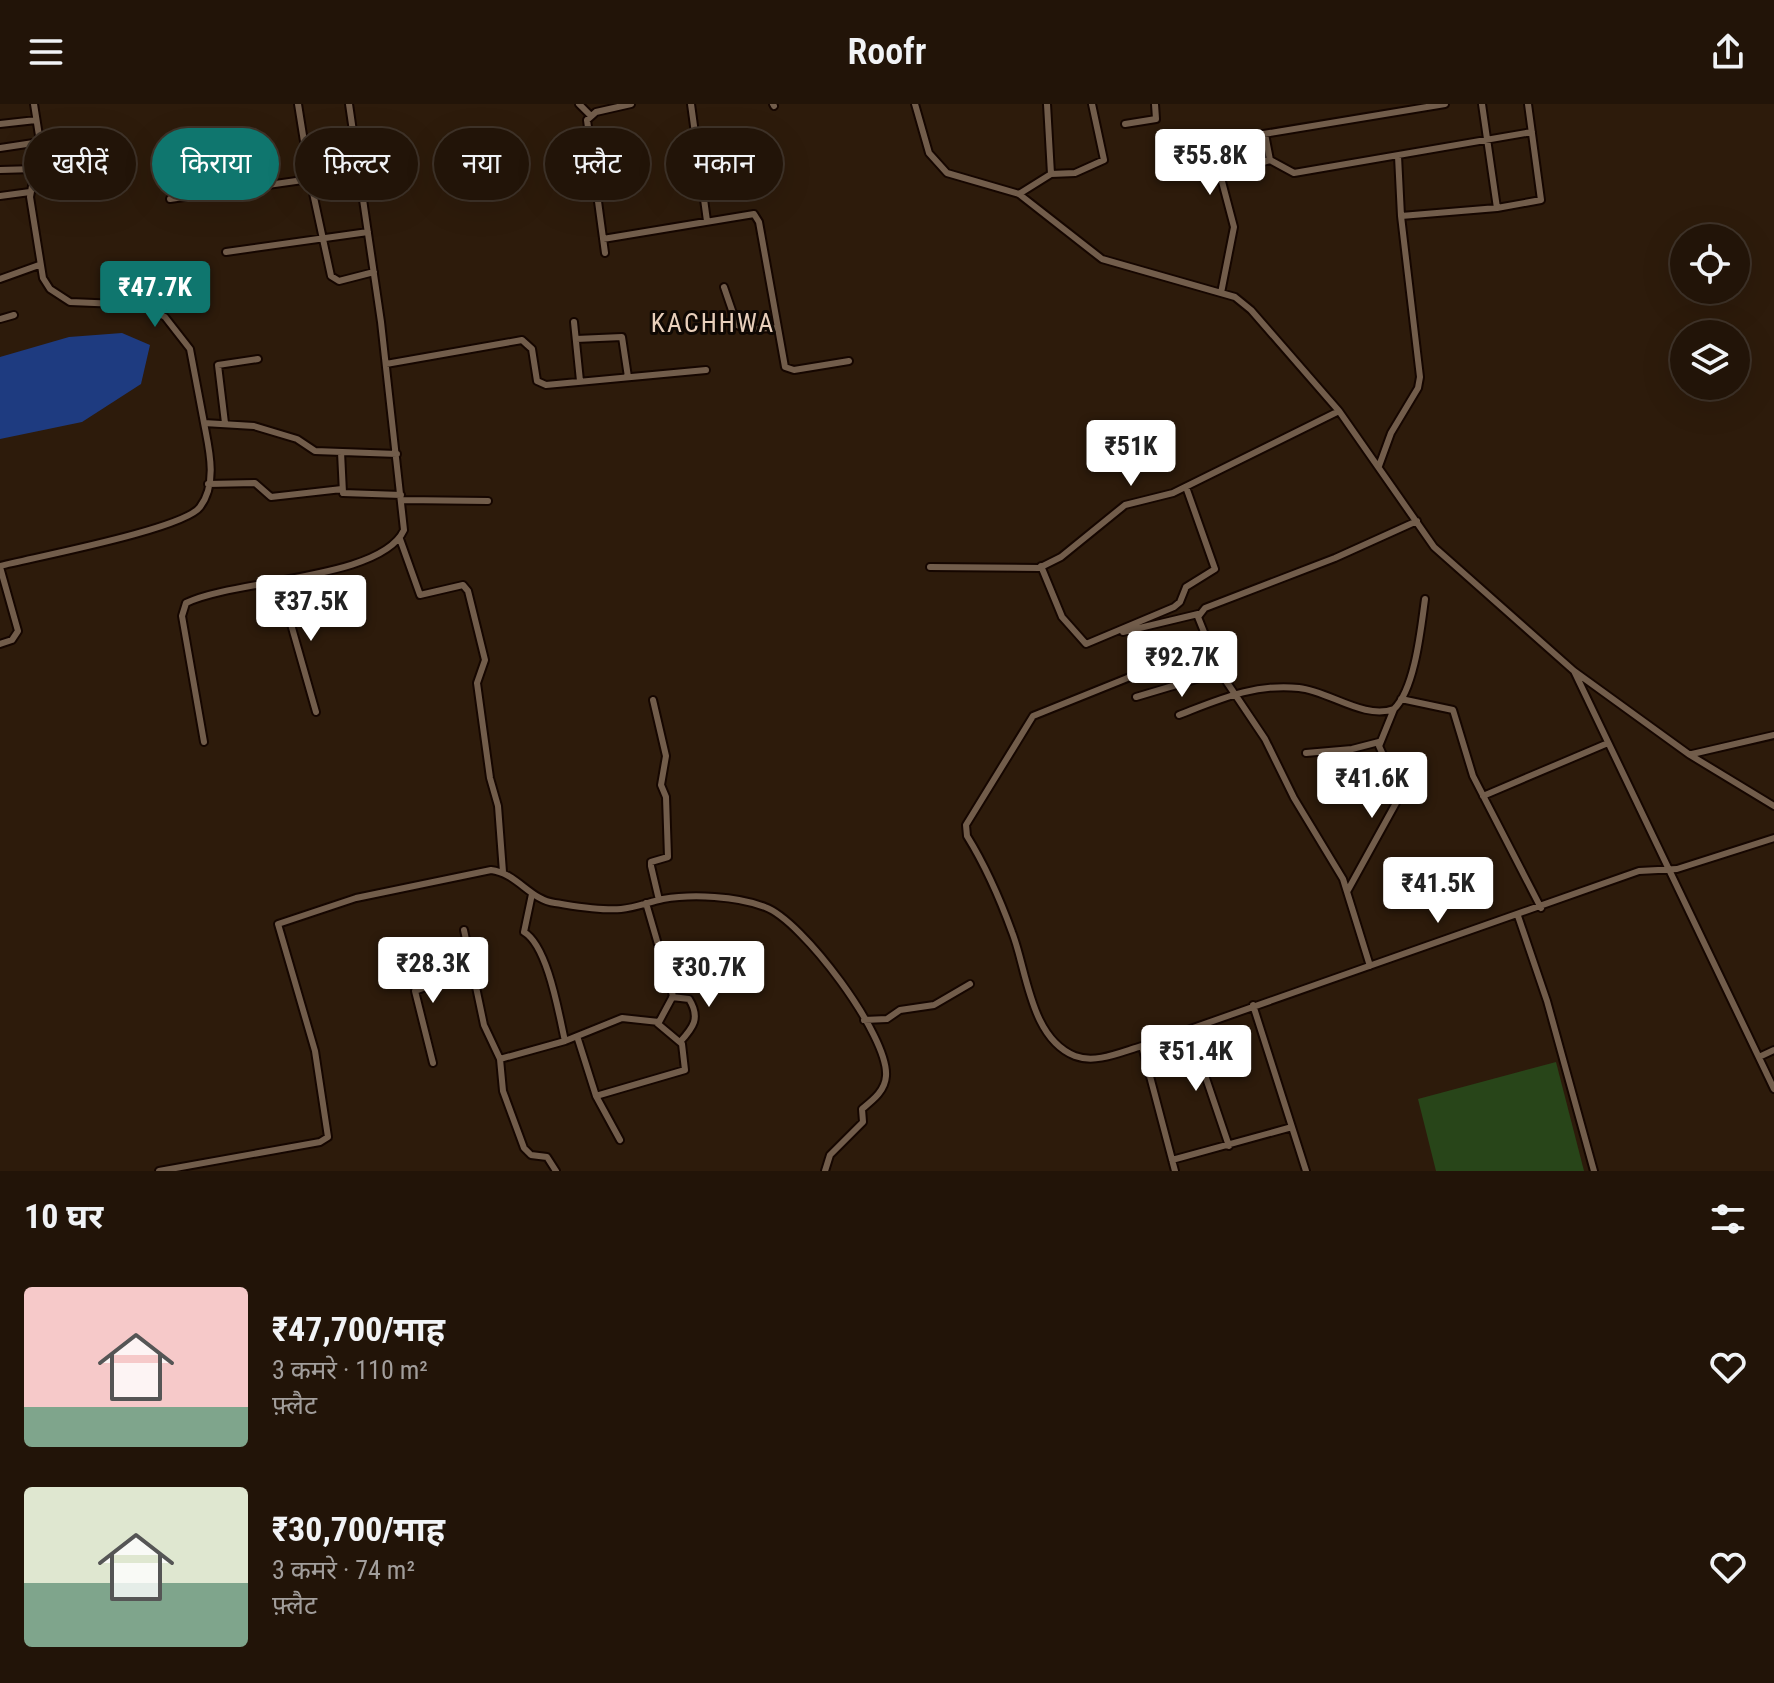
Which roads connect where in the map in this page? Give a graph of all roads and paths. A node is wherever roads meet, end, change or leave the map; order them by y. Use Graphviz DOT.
graph roads {
  1 [pos="34,104"];
  2 [pos="298,104"];
  3 [pos="349,104"];
  4 [pos="579,104"];
  5 [pos="631,104"];
  6 [pos="691,104"];
  7 [pos="915,104"];
  8 [pos="1047,104"];
  9 [pos="1092,104"];
  10 [pos="1155,104"];
  11 [pos="1445,104"];
  12 [pos="1482,104"];
  13 [pos="1539,104"];
  14 [pos="1529,106"];
  15 [pos="590,115"];
  16 [pos="36,120"];
  17 [pos="0,124"];
  18 [pos="1125,124"];
  19 [pos="37,128"];
  20 [pos="302,128"];
  21 [pos="353,128"];
  22 [pos="1532,132"];
  23 [pos="1265,134"];
  24 [pos="1487,139"];
  25 [pos="24,144"];
  26 [pos="1203,144"];
  27 [pos="0,148"];
  28 [pos="1398,156"];
  29 [pos="1270,160"];
  30 [pos="24,169"];
  31 [pos="0,170"];
  32 [pos="1051,174"];
  33 [pos="24,193"];
  34 [pos="1019,194"];
  35 [pos="0,196"];
  36 [pos="31,200"];
  37 [pos="315,200"];
  38 [pos="363,200"];
  39 [pos="1497,208"];
  40 [pos="1401,216"];
  41 [pos="707,221"];
  42 [pos="368,232"];
  43 [pos="323,239"];
  44 [pos="603,239"];
  45 [pos="226,252"];
  46 [pos="605,253"];
  47 [pos="39,265"];
  48 [pos="374,272"];
  49 [pos="0,279"];
  50 [pos="724,287"];
  51 [pos="1221,293"];
  52 [pos="14,315"];
  53 [pos="0,319"];
  54 [pos="574,322"];
  55 [pos="777,328"];
  56 [pos="576,339"];
  57 [pos="258,359"];
  58 [pos="849,361"];
  59 [pos="386,364"];
  60 [pos="706,370"];
  61 [pos="628,377"];
  62 [pos="580,381"];
  63 [pos="1339,411"];
  64 [pos="204,423"];
  65 [pos="225,423"];
  66 [pos="341,452"];
  67 [pos="397,454"];
  68 [pos="1379,466"];
  69 [pos="208,484"];
  70 [pos="1186,487"];
  71 [pos="342,489"];
  72 [pos="402,497"];
  73 [pos="488,501"];
  74 [pos="1417,521"];
  75 [pos="400,539"];
  76 [pos="0,566"];
  77 [pos="1041,566"];
  78 [pos="930,567"];
  79 [pos="279,582"];
  80 [pos="1425,599"];
  81 [pos="1198,614"];
  82 [pos="1112,635"];
  83 [pos="0,644"];
  84 [pos="1207,646"];
  85 [pos="1574,671"];
  86 [pos="1220,672"];
  87 [pos="1232,694"];
  88 [pos="1136,697"];
  89 [pos="1401,699"];
  90 [pos="653,700"];
  91 [pos="1394,709"];
  92 [pos="316,712"];
  93 [pos="1179,715"];
  94 [pos="1774,735"];
  95 [pos="204,742"];
  96 [pos="1379,742"];
  97 [pos="1608,743"];
  98 [pos="1306,753"];
  99 [pos="1690,755"];
  100 [pos="1483,796"];
  101 [pos="1774,806"];
  102 [pos="1774,838"];
  103 [pos="1667,869"];
  104 [pos="503,872"];
  105 [pos="1347,890"];
  106 [pos="532,894"];
  107 [pos="659,900"];
  108 [pos="646,903"];
  109 [pos="1541,908"];
  110 [pos="1518,916"];
  111 [pos="464,930"];
  112 [pos="1370,966"];
  113 [pos="474,969"];
  114 [pos="970,984"];
  115 [pos="672,997"];
  116 [pos="1253,1005"];
  117 [pos="864,1020"];
  118 [pos="657,1023"];
  119 [pos="1190,1031"];
  120 [pos="577,1036"];
  121 [pos="565,1041"];
  122 [pos="680,1042"];
  123 [pos="1142,1046"];
  124 [pos="1774,1050"];
  125 [pos="1759,1057"];
  126 [pos="500,1059"];
  127 [pos="433,1063"];
  128 [pos="1774,1089"];
  129 [pos="596,1096"];
  130 [pos="1292,1127"];
  131 [pos="620,1140"];
  132 [pos="1229,1146"];
  133 [pos="1172,1160"];
  134 [pos="159,1171"];
  135 [pos="556,1171"];
  136 [pos="825,1171"];
  137 [pos="1175,1171"];
  138 [pos="1306,1171"];
  139 [pos="1594,1171"];
  1 -- 16 [label="street"];
  2 -- 20 [label="street"];
  3 -- 21 [label="street"];
  4 -- 15 [label="street"];
  5 -- 15 [label="street"];
  6 -- 41 [label="street"];
  7 -- 34 [label="street"];
  8 -- 32 [label="street"];
  9 -- 32 [label="street"];
  10 -- 18 [label="street"];
  11 -- 23 [label="street"];
  12 -- 24 [label="street"];
  13 -- 14 [label="street"];
  14 -- 22 [label="street"];
  15 -- 44 [label="street"];
  16 -- 17 [label="street"];
  16 -- 19 [label="street"];
  22 -- 24 [label="street"];
  22 -- 39 [label="street"];
  23 -- 26 [label="street"];
  23 -- 29 [label="street"];
  24 -- 28 [label="street"];
  24 -- 39 [label="street"];
  25 -- 27 [label="street"];
  28 -- 29 [label="street"];
  28 -- 40 [label="street"];
  29 -- 51 [label="street"];
  30 -- 31 [label="street"];
  32 -- 34 [label="street"];
  33 -- 35 [label="street"];
  34 -- 51 [label="street"];
  36 -- 47 [label="street"];
  37 -- 43 [label="street"];
  38 -- 42 [label="street"];
  39 -- 40 [label="street"];
  40 -- 68 [label="street"];
  41 -- 44 [label="street"];
  41 -- 55 [label="street"];
  42 -- 43 [label="street"];
  42 -- 48 [label="street"];
  43 -- 45 [label="street"];
  43 -- 48 [label="street"];
  44 -- 46 [label="street"];
  47 -- 49 [label="street"];
  47 -- 64 [label="street"];
  48 -- 59 [label="street"];
  50 -- 55 [label="street"];
  51 -- 63 [label="street"];
  52 -- 53 [label="street"];
  54 -- 56 [label="street"];
  55 -- 58 [label="street"];
  56 -- 61 [label="street"];
  56 -- 62 [label="street"];
  57 -- 65 [label="street"];
  59 -- 62 [label="street"];
  59 -- 67 [label="street"];
  60 -- 61 [label="street"];
  61 -- 62 [label="street"];
  63 -- 68 [label="street"];
  63 -- 70 [label="street"];
  64 -- 65 [label="street"];
  64 -- 69 [label="street"];
  65 -- 66 [label="street"];
  66 -- 67 [label="street"];
  66 -- 71 [label="street"];
  67 -- 72 [label="street"];
  68 -- 74 [label="street"];
  69 -- 71 [label="street"];
  69 -- 76 [label="street"];
  70 -- 77 [label="street"];
  70 -- 82 [label="street"];
  71 -- 72 [label="street"];
  72 -- 73 [label="street"];
  72 -- 75 [label="street"];
  74 -- 81 [label="street"];
  74 -- 85 [label="street"];
  75 -- 79 [label="street"];
  75 -- 104 [label="street"];
  76 -- 83 [label="street"];
  77 -- 78 [label="street"];
  77 -- 82 [label="street"];
  79 -- 92 [label="street"];
  79 -- 95 [label="street"];
  80 -- 89 [label="street"];
  81 -- 82 [label="street"];
  81 -- 84 [label="street"];
  84 -- 86 [label="street"];
  84 -- 123 [label="street"];
  85 -- 97 [label="street"];
  85 -- 99 [label="street"];
  86 -- 87 [label="street"];
  86 -- 88 [label="street"];
  87 -- 91 [label="street"];
  87 -- 93 [label="street"];
  87 -- 105 [label="street"];
  89 -- 91 [label="street"];
  89 -- 100 [label="street"];
  90 -- 107 [label="street"];
  91 -- 96 [label="street"];
  94 -- 99 [label="street"];
  96 -- 98 [label="street"];
  96 -- 105 [label="street"];
  97 -- 100 [label="street"];
  97 -- 103 [label="street"];
  99 -- 101 [label="street"];
  100 -- 109 [label="street"];
  102 -- 103 [label="street"];
  103 -- 109 [label="street"];
  103 -- 125 [label="street"];
  104 -- 106 [label="street"];
  104 -- 134 [label="street"];
  105 -- 112 [label="street"];
  106 -- 108 [label="street"];
  106 -- 121 [label="street"];
  107 -- 108 [label="street"];
  107 -- 117 [label="street"];
  108 -- 115 [label="street"];
  109 -- 110 [label="street"];
  110 -- 112 [label="street"];
  110 -- 139 [label="street"];
  111 -- 113 [label="street"];
  112 -- 116 [label="street"];
  113 -- 126 [label="street"];
  113 -- 127 [label="street"];
  114 -- 117 [label="street"];
  115 -- 118 [label="street"];
  115 -- 122 [label="street"];
  116 -- 119 [label="street"];
  116 -- 130 [label="street"];
  117 -- 136 [label="street"];
  118 -- 120 [label="street"];
  118 -- 122 [label="street"];
  119 -- 123 [label="street"];
  119 -- 132 [label="street"];
  120 -- 121 [label="street"];
  120 -- 129 [label="street"];
  121 -- 126 [label="street"];
  122 -- 129 [label="street"];
  123 -- 133 [label="street"];
  124 -- 125 [label="street"];
  125 -- 128 [label="street"];
  126 -- 135 [label="street"];
  129 -- 131 [label="street"];
  130 -- 132 [label="street"];
  130 -- 138 [label="street"];
  132 -- 133 [label="street"];
  133 -- 137 [label="street"];
}
